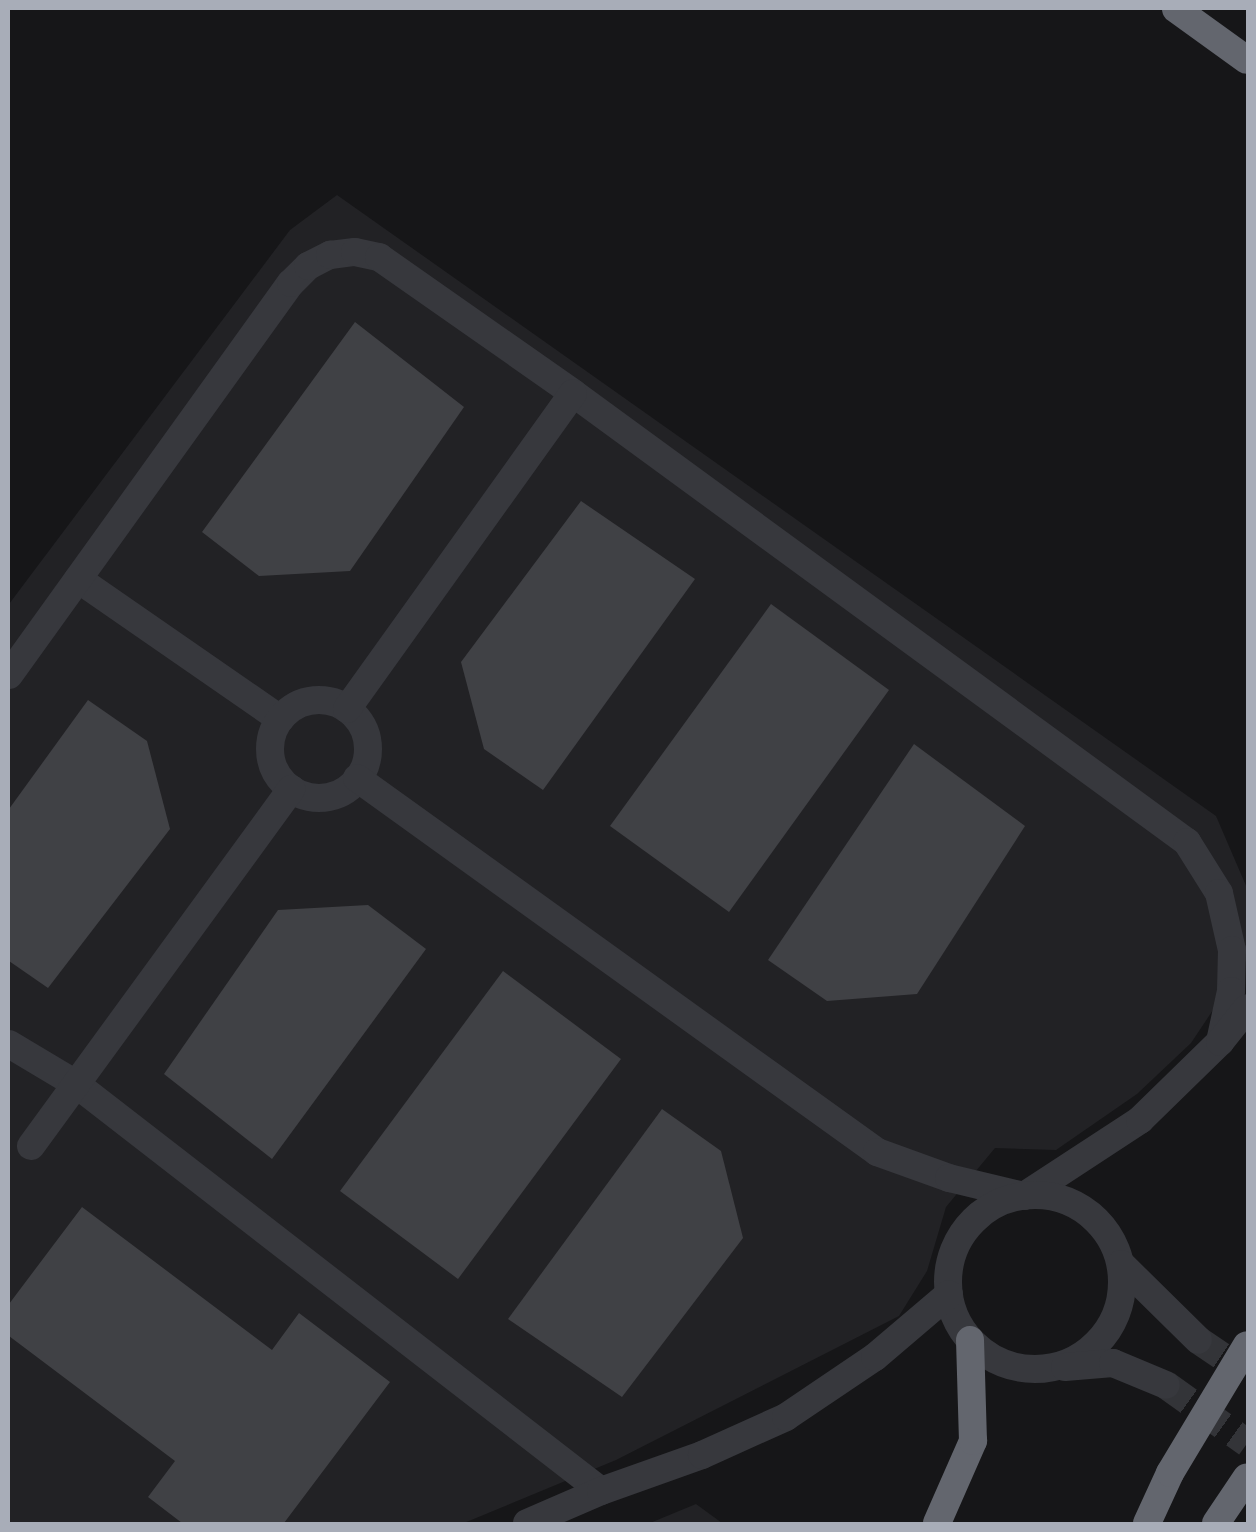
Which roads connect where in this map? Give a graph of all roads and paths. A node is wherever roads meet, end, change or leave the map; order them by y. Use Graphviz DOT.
graph roads {
  1 [pos="1176,9"];
  2 [pos="1247,60"];
  3 [pos="573,393"];
  4 [pos="78,579"];
  5 [pos="9,675"];
  6 [pos="347,709"];
  7 [pos="280,719"];
  8 [pos="358,778"];
  9 [pos="291,789"];
  10 [pos="1247,1008"];
  11 [pos="1220,1042"];
  12 [pos="9,1044"];
  13 [pos="76,1084"];
  14 [pos="31,1146"];
  15 [pos="1024,1196"];
  16 [pos="1121,1264"];
  17 [pos="949,1294"];
  18 [pos="970,1340"];
  19 [pos="1198,1340"];
  20 [pos="1247,1345"];
  21 [pos="1036,1370"];
  22 [pos="1166,1384"];
  23 [pos="1247,1477"];
  24 [pos="601,1491"];
  25 [pos="527,1523"];
  26 [pos="936,1523"];
  27 [pos="1147,1523"];
  28 [pos="1216,1523"];
  1 -- 2 [label="highway"];
  3 -- 4 [label="street"];
  3 -- 6 [label="street"];
  3 -- 11 [label="street"];
  4 -- 5 [label="street"];
  4 -- 7 [label="street"];
  6 -- 7 [label="street"];
  6 -- 8 [label="street"];
  7 -- 9 [label="street"];
  8 -- 9 [label="street"];
  8 -- 15 [label="street"];
  9 -- 13 [label="street"];
  10 -- 11 [label="street"];
  11 -- 15 [label="street"];
  12 -- 13 [label="street"];
  13 -- 14 [label="street"];
  13 -- 24 [label="street"];
  15 -- 16 [label="street"];
  15 -- 17 [label="street"];
  16 -- 19 [label="street"];
  16 -- 21 [label="street"];
  17 -- 18 [label="street"];
  17 -- 24 [label="street"];
  18 -- 21 [label="street"];
  18 -- 26 [label="highway"];
  20 -- 27 [label="highway"];
  21 -- 22 [label="street"];
  23 -- 28 [label="highway"];
  24 -- 25 [label="street"];
}
